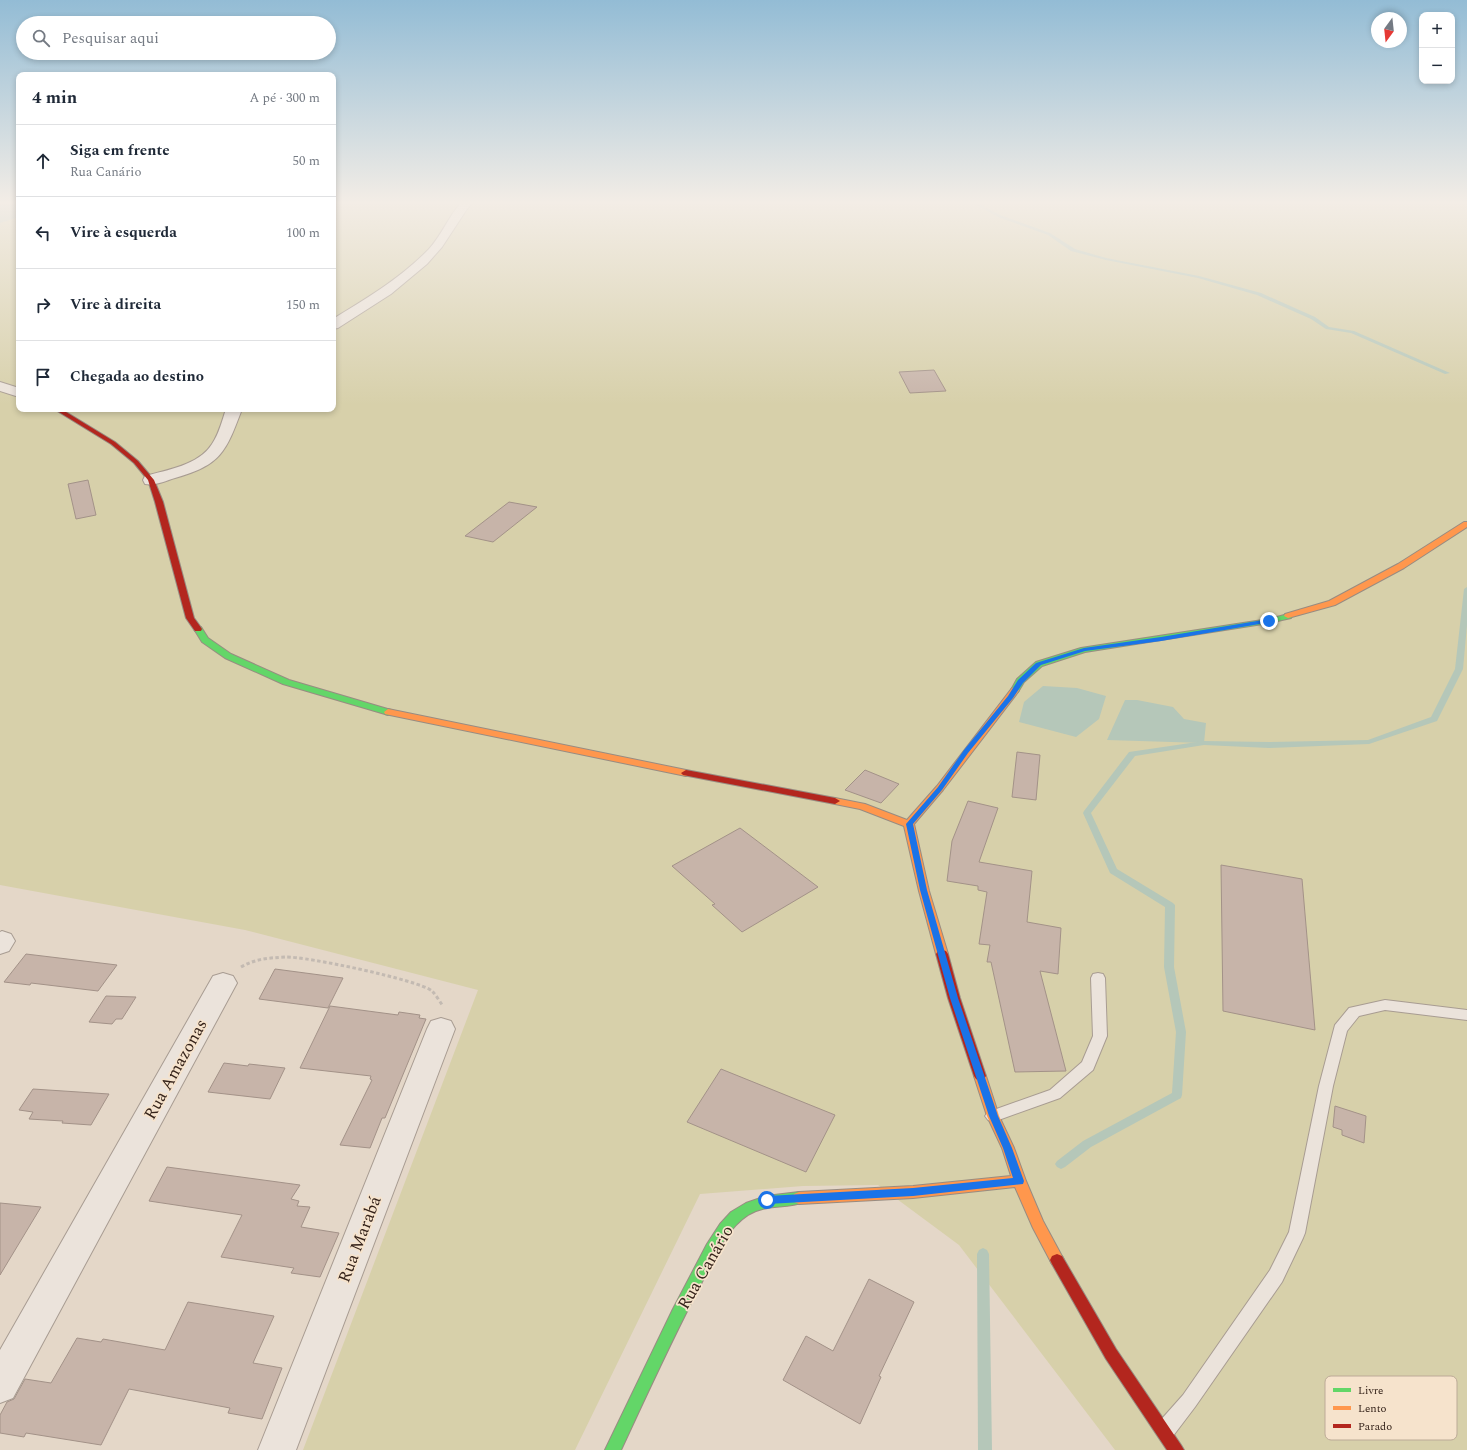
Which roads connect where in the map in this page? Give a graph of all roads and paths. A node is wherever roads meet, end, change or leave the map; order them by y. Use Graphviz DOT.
graph roads {
  1 [pos="413,270"];
  2 [pos="336,323"];
  3 [pos="0,386"];
  4 [pos="16,392"];
  5 [pos="62,412"];
  6 [pos="233,412"];
  7 [pos="152,480"];
  8 [pos="1467,524"];
  9 [pos="909,824"];
  10 [pos="1098,978"];
  11 [pos="223,983"];
  12 [pos="1467,1015"];
  13 [pos="441,1029"];
  14 [pos="994,1116"];
  15 [pos="1019,1181"];
  16 [pos="0,1385"];
  17 [pos="1163,1433"];
  18 [pos="276,1450"];
  19 [pos="613,1450"];
  20 [pos="1176,1450"];
  1 -- 2 [label="street"];
  3 -- 4 [label="street"];
  5 -- 7 [label="street"];
  6 -- 7 [label="street"];
  7 -- 9 [label="street"];
  8 -- 9 [label="street"];
  9 -- 14 [label="street"];
  10 -- 14 [label="lane"];
  11 -- 13 [label="path"];
  11 -- 16 [label="street, Rua Amazonas"];
  12 -- 17 [label="lane"];
  13 -- 18 [label="street, Rua Marabá"];
  14 -- 15 [label="street"];
  15 -- 17 [label="street"];
  15 -- 19 [label="street, Rua Canário"];
  17 -- 20 [label="street"];
}
